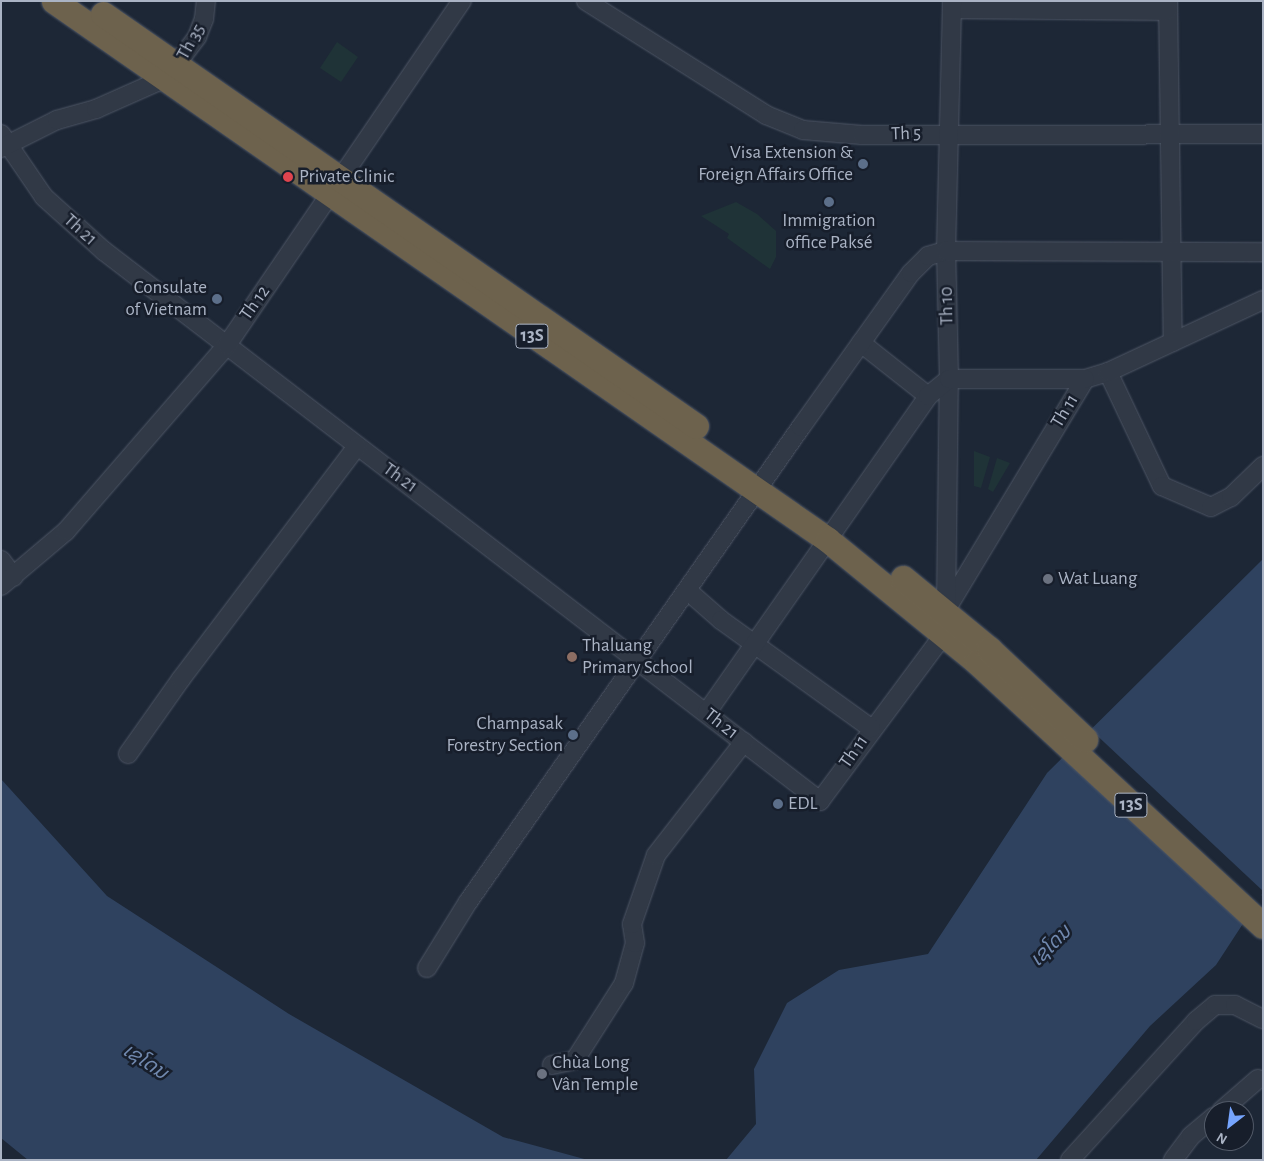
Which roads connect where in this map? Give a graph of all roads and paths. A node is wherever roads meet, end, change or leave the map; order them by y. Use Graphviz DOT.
graph roads {
  1 [pos="54,1"];
  2 [pos="84,1"];
  3 [pos="206,1"];
  4 [pos="462,1"];
  5 [pos="586,1"];
  6 [pos="952,5"];
  7 [pos="1168,6"];
  8 [pos="172,72"];
  9 [pos="948,132"];
  10 [pos="1170,133"];
  11 [pos="1263,134"];
  12 [pos="3,142"];
  13 [pos="336,186"];
  14 [pos="946,251"];
  15 [pos="1263,252"];
  16 [pos="1173,254"];
  17 [pos="1263,300"];
  18 [pos="1173,342"];
  19 [pos="861,343"];
  20 [pos="226,345"];
  21 [pos="1108,372"];
  22 [pos="949,379"];
  23 [pos="1085,379"];
  24 [pos="928,396"];
  25 [pos="357,446"];
  26 [pos="1263,466"];
  27 [pos="763,482"];
  28 [pos="833,533"];
  29 [pos="1,560"];
  30 [pos="8,581"];
  31 [pos="688,591"];
  32 [pos="945,622"];
  33 [pos="756,645"];
  34 [pos="637,660"];
  35 [pos="1005,677"];
  36 [pos="707,712"];
  37 [pos="871,728"];
  38 [pos="744,742"];
  39 [pos="128,754"];
  40 [pos="820,801"];
  41 [pos="1263,907"];
  42 [pos="1263,926"];
  43 [pos="427,968"];
  44 [pos="1263,1019"];
  45 [pos="552,1064"];
  46 [pos="1258,1079"];
  47 [pos="1232,1101"];
  48 [pos="1204,1125"];
  49 [pos="1070,1160"];
  50 [pos="1173,1160"];
  1 -- 8 [label="highway, 13S"];
  2 -- 8 [label="highway, 13S"];
  3 -- 8 [label="street, Th 35"];
  4 -- 13 [label="street, Th 12"];
  5 -- 9 [label="street, Th 5"];
  6 -- 7 [label="street"];
  6 -- 9 [label="street, Th 10"];
  7 -- 10 [label="street"];
  8 -- 12 [label="street"];
  8 -- 13 [label="highway, 13S"];
  9 -- 10 [label="street, Th 5"];
  9 -- 14 [label="street, Th 10"];
  10 -- 11 [label="street, Th 5"];
  10 -- 16 [label="street"];
  12 -- 20 [label="street, Th 21"];
  13 -- 20 [label="street, Th 12"];
  13 -- 27 [label="highway, 13S"];
  14 -- 16 [label="street"];
  14 -- 19 [label="street"];
  14 -- 22 [label="street, Th 10"];
  15 -- 16 [label="street"];
  16 -- 18 [label="street"];
  17 -- 18 [label="street, Th 11"];
  18 -- 21 [label="street, Th 11"];
  19 -- 24 [label="street"];
  19 -- 27 [label="street"];
  20 -- 25 [label="street, Th 21"];
  20 -- 30 [label="street, Th 12"];
  21 -- 23 [label="street, Th 11"];
  21 -- 26 [label="street"];
  22 -- 23 [label="street"];
  22 -- 24 [label="street"];
  22 -- 32 [label="street, Th 10"];
  23 -- 32 [label="street, Th 11"];
  24 -- 28 [label="street"];
  25 -- 34 [label="street, Th 21"];
  25 -- 39 [label="street"];
  27 -- 28 [label="highway, 13S"];
  27 -- 31 [label="street"];
  28 -- 32 [label="highway, 13S"];
  28 -- 33 [label="street"];
  29 -- 30 [label="street, Th 12"];
  31 -- 33 [label="street"];
  31 -- 34 [label="street"];
  32 -- 35 [label="highway, 13S"];
  32 -- 37 [label="street, Th 11"];
  33 -- 36 [label="street"];
  33 -- 37 [label="street"];
  34 -- 36 [label="street, Th 21"];
  34 -- 43 [label="street"];
  35 -- 41 [label="highway, 13S"];
  35 -- 42 [label="highway, 13S"];
  36 -- 38 [label="street, Th 21"];
  37 -- 40 [label="street, Th 11"];
  38 -- 40 [label="street, Th 21"];
  38 -- 45 [label="street"];
  44 -- 49 [label="street"];
  46 -- 47 [label="street"];
  48 -- 50 [label="street"];
}
